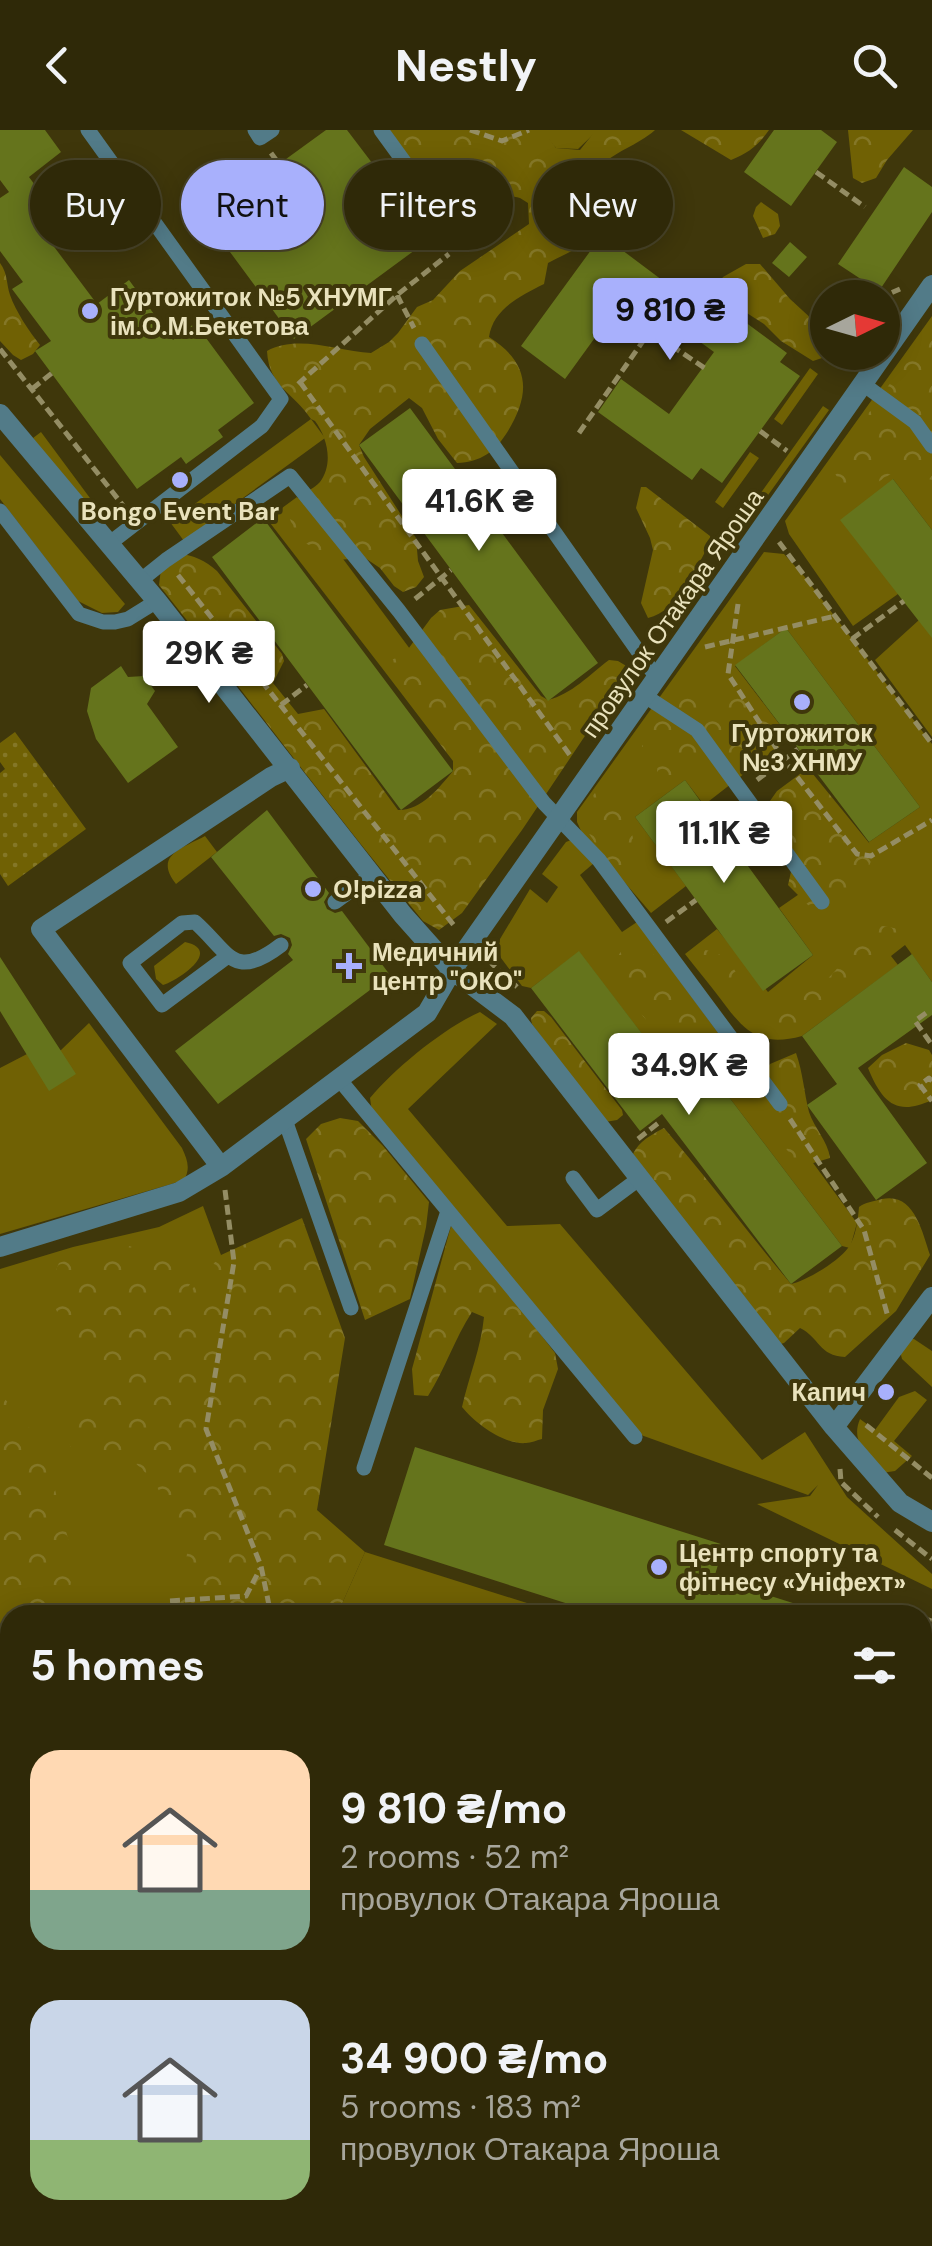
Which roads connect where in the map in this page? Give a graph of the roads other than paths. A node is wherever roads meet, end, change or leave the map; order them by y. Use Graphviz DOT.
graph roads {
  1 [pos="88,130"];
  2 [pos="255,130"];
  3 [pos="272,130"];
  4 [pos="381,130"];
  5 [pos="403,160"];
  6 [pos="932,285"];
  7 [pos="422,344"];
  8 [pos="862,384"];
  9 [pos="0,416"];
  10 [pos="932,446"];
  11 [pos="0,512"];
  12 [pos="110,543"];
  13 [pos="141,580"];
  14 [pos="158,601"];
  15 [pos="651,687"];
  16 [pos="290,768"];
  17 [pos="558,818"];
  18 [pos="372,875"];
  19 [pos="336,902"];
  20 [pos="822,902"];
  21 [pos="281,945"];
  22 [pos="228,956"];
  23 [pos="452,970"];
  24 [pos="339,1079"];
  25 [pos="780,1104"];
  26 [pos="286,1120"];
  27 [pos="222,1167"];
  28 [pos="573,1178"];
  29 [pos="640,1178"];
  30 [pos="448,1211"];
  31 [pos="0,1247"];
  32 [pos="932,1297"];
  33 [pos="351,1308"];
  34 [pos="834,1426"];
  35 [pos="635,1437"];
  36 [pos="364,1468"];
  37 [pos="932,1522"];
  1 -- 12 [label="lane"];
  2 -- 3 [label="lane"];
  4 -- 5 [label="lane"];
  6 -- 8 [label="street, провулок Отакара Яроша"];
  7 -- 15 [label="lane"];
  8 -- 10 [label="lane"];
  8 -- 15 [label="street, провулок Отакара Яроша"];
  9 -- 12 [label="street"];
  11 -- 14 [label="lane"];
  12 -- 13 [label="street"];
  13 -- 14 [label="street"];
  13 -- 17 [label="lane"];
  14 -- 16 [label="street"];
  15 -- 17 [label="street, провулок Отакара Яроша"];
  15 -- 20 [label="lane"];
  16 -- 18 [label="street"];
  16 -- 27 [label="street"];
  17 -- 23 [label="street, провулок Отакара Яроша"];
  17 -- 25 [label="lane"];
  18 -- 19 [label="lane"];
  18 -- 23 [label="street"];
  21 -- 22 [label="lane"];
  22 -- 22 [label="lane"];
  23 -- 24 [label="street, провулок Отакара Яроша"];
  23 -- 29 [label="street"];
  24 -- 26 [label="street, провулок Отакара Яроша"];
  24 -- 30 [label="lane"];
  26 -- 27 [label="street, провулок Отакара Яроша"];
  26 -- 33 [label="lane"];
  27 -- 31 [label="street, провулок Отакара Яроша"];
  28 -- 29 [label="lane"];
  29 -- 34 [label="street"];
  30 -- 35 [label="lane"];
  30 -- 36 [label="lane"];
  32 -- 34 [label="street"];
  34 -- 37 [label="street"];
}
